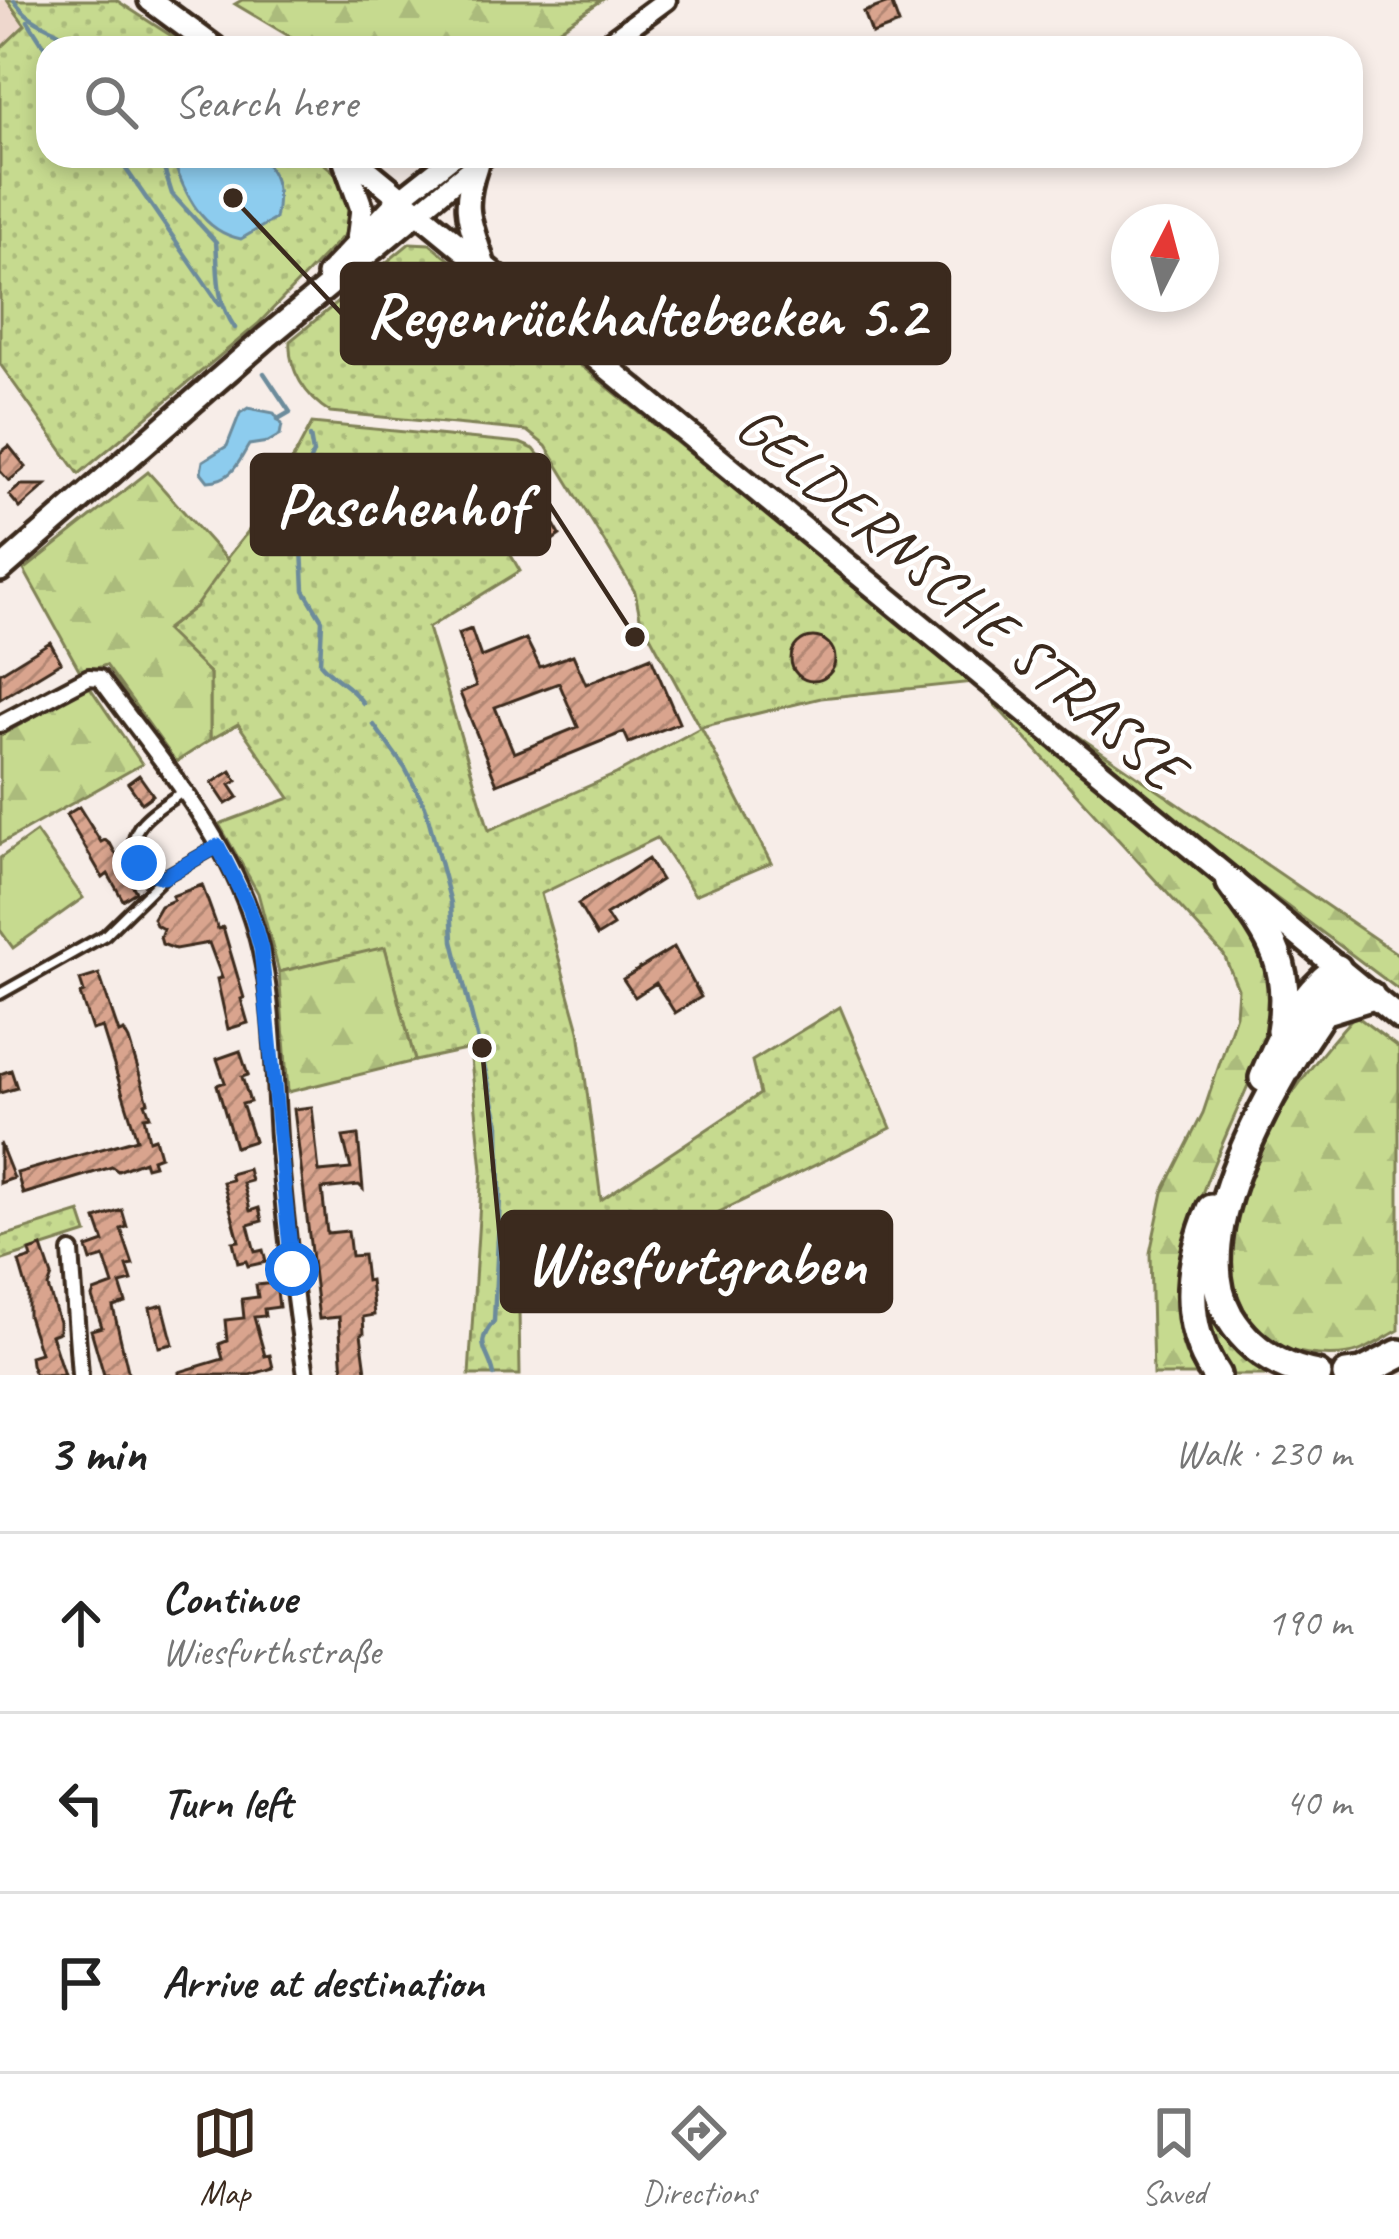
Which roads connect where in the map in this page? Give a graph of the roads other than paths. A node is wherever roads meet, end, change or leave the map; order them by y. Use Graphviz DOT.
graph roads {
  1 [pos="150,0"];
  2 [pos="666,0"];
  3 [pos="199,36"];
  4 [pos="617,36"];
  5 [pos="350,168"];
  6 [pos="363,168"];
  7 [pos="443,168"];
  8 [pos="469,168"];
  9 [pos="477,168"];
  10 [pos="411,204"];
  11 [pos="457,242"];
  12 [pos="364,247"];
  13 [pos="483,263"];
  14 [pos="0,570"];
  15 [pos="0,724"];
  16 [pos="182,792"];
  17 [pos="218,846"];
  18 [pos="164,877"];
  19 [pos="1231,883"];
  20 [pos="1337,969"];
  21 [pos="0,994"];
  22 [pos="1370,996"];
  23 [pos="1324,1010"];
  24 [pos="1399,1018"];
  25 [pos="1280,1037"];
  26 [pos="71,1252"];
  27 [pos="1399,1354"];
  28 [pos="80,1375"];
  29 [pos="306,1375"];
  30 [pos="1216,1375"];
  31 [pos="1317,1375"];
  32 [pos="1347,1375"];
  1 -- 3 [label="main road"];
  2 -- 4 [label="street"];
  5 -- 12 [label="main road, GELDERNSCHE STRASSE"];
  6 -- 10 [label="main road, GELDERNSCHE STRASSE"];
  7 -- 10 [label="street"];
  8 -- 10 [label="street"];
  9 -- 13 [label="main road"];
  10 -- 11 [label="main road, GELDERNSCHE STRASSE"];
  10 -- 12 [label="main road"];
  11 -- 12 [label="main road"];
  11 -- 13 [label="main road, GELDERNSCHE STRASSE"];
  12 -- 14 [label="main road"];
  13 -- 19 [label="main road, GELDERNSCHE STRASSE"];
  15 -- 16 [label="street"];
  16 -- 17 [label="street"];
  16 -- 18 [label="lane"];
  17 -- 18 [label="lane"];
  17 -- 29 [label="street"];
  18 -- 21 [label="lane"];
  19 -- 20 [label="main road, GELDERNSCHE STRASSE"];
  19 -- 25 [label="highway"];
  20 -- 22 [label="main road, GELDERNSCHE STRASSE"];
  20 -- 23 [label="highway"];
  20 -- 25 [label="highway"];
  22 -- 23 [label="highway"];
  22 -- 24 [label="main road, GELDERNSCHE STRASSE"];
  23 -- 31 [label="highway"];
  25 -- 30 [label="highway"];
  26 -- 28 [label="street"];
  27 -- 32 [label="highway"];
}
